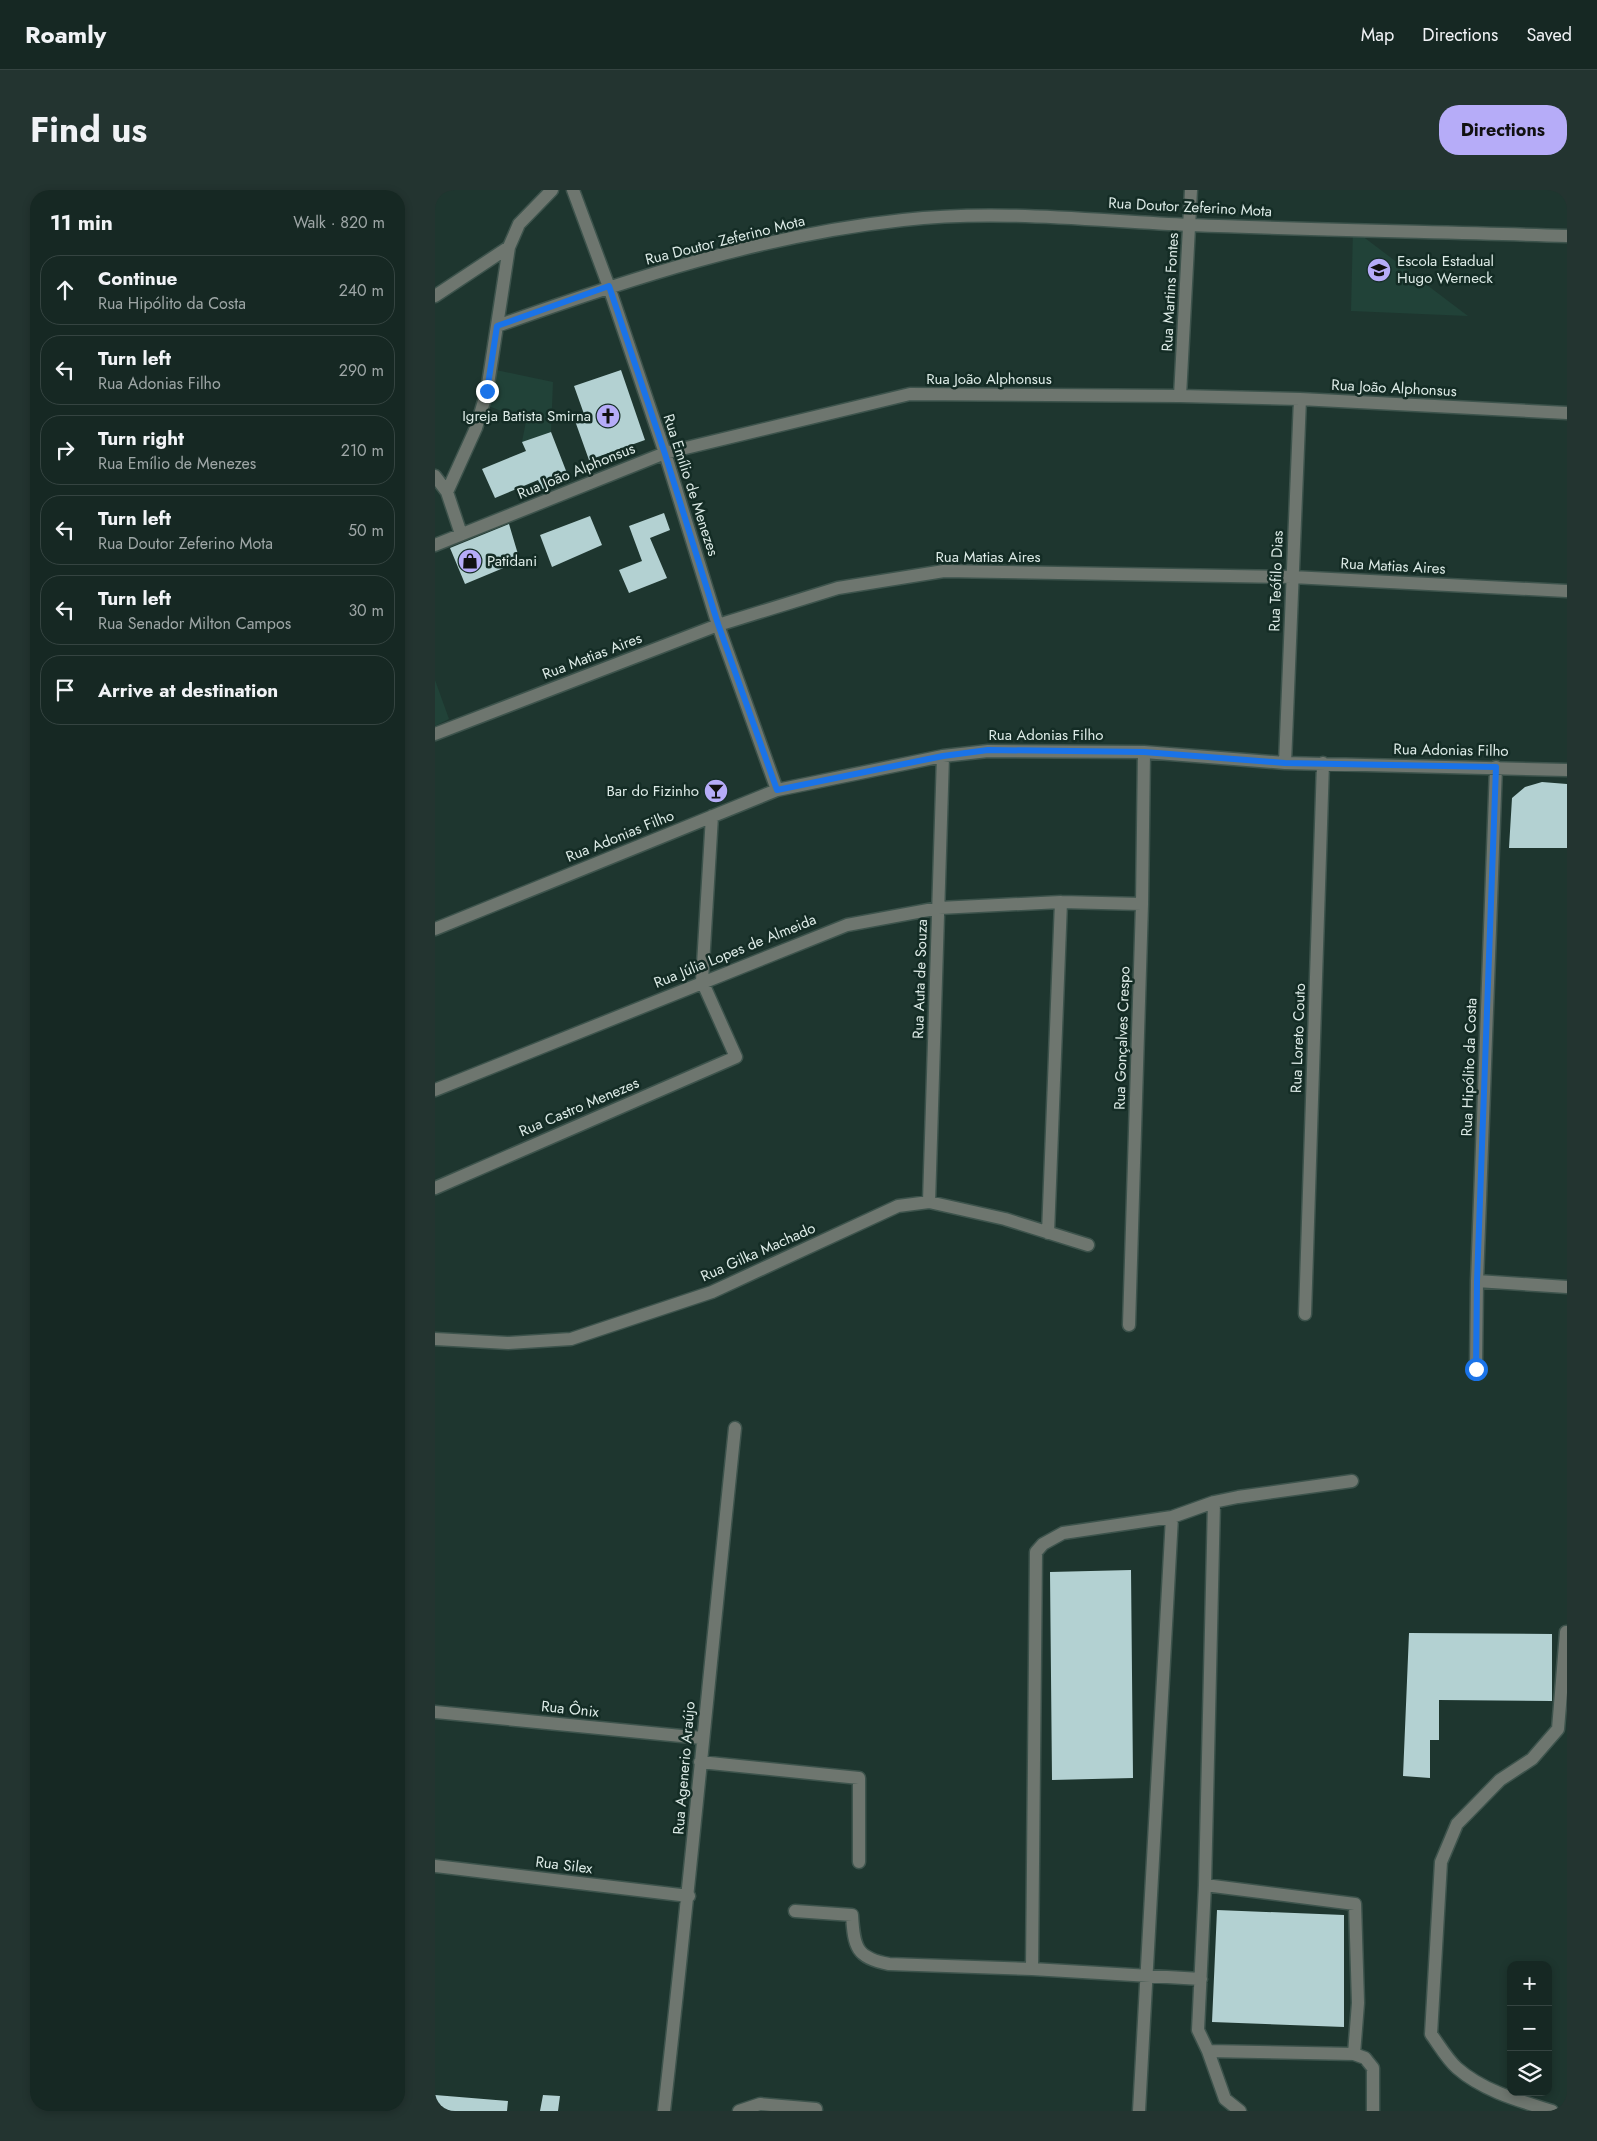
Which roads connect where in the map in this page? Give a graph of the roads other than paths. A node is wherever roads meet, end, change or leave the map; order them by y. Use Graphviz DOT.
graph roads {
  1 [pos="552,190"];
  2 [pos="573,190"];
  3 [pos="1191,190"];
  4 [pos="1189,224"];
  5 [pos="1567,236"];
  6 [pos="509,247"];
  7 [pos="609,286"];
  8 [pos="435,296"];
  9 [pos="497,326"];
  10 [pos="1180,396"];
  11 [pos="1300,399"];
  12 [pos="1567,413"];
  13 [pos="665,454"];
  14 [pos="435,476"];
  15 [pos="447,492"];
  16 [pos="461,534"];
  17 [pos="435,546"];
  18 [pos="1292,577"];
  19 [pos="1567,591"];
  20 [pos="718,624"];
  21 [pos="435,734"];
  22 [pos="1144,752"];
  23 [pos="943,756"];
  24 [pos="1285,763"];
  25 [pos="1323,763"];
  26 [pos="1496,767"];
  27 [pos="1567,770"];
  28 [pos="777,790"];
  29 [pos="712,816"];
  30 [pos="1061,902"];
  31 [pos="1142,904"];
  32 [pos="939,908"];
  33 [pos="435,929"];
  34 [pos="702,981"];
  35 [pos="435,1090"];
  36 [pos="435,1188"];
  37 [pos="929,1202"];
  38 [pos="1048,1233"];
  39 [pos="1088,1245"];
  40 [pos="1477,1281"];
  41 [pos="1567,1287"];
  42 [pos="1305,1314"];
  43 [pos="1129,1326"];
  44 [pos="435,1339"];
  45 [pos="1476,1369"];
  46 [pos="735,1428"];
  47 [pos="1352,1482"];
  48 [pos="1214,1502"];
  49 [pos="1172,1517"];
  50 [pos="1566,1632"];
  51 [pos="435,1712"];
  52 [pos="702,1738"];
  53 [pos="700,1762"];
  54 [pos="859,1862"];
  55 [pos="435,1866"];
  56 [pos="1205,1885"];
  57 [pos="689,1896"];
  58 [pos="795,1911"];
  59 [pos="1032,1969"];
  60 [pos="1147,1975"];
  61 [pos="1201,1978"];
  62 [pos="1208,2051"];
  63 [pos="1353,2054"];
  64 [pos="815,2109"];
  65 [pos="664,2111"];
  66 [pos="739,2111"];
  67 [pos="1139,2111"];
  68 [pos="1241,2111"];
  69 [pos="1373,2111"];
  70 [pos="1553,2111"];
  1 -- 6 [label="street"];
  2 -- 7 [label="street, Rua Emílio de Menezes"];
  3 -- 4 [label="street, Rua Martins Fontes"];
  4 -- 5 [label="street, Rua Doutor Zeferino Mota"];
  4 -- 7 [label="street, Rua Doutor Zeferino Mota"];
  4 -- 10 [label="street, Rua Martins Fontes"];
  6 -- 8 [label="street"];
  6 -- 9 [label="street"];
  7 -- 9 [label="street, Rua Doutor Zeferino Mota"];
  7 -- 13 [label="street, Rua Emílio de Menezes"];
  9 -- 15 [label="street"];
  10 -- 11 [label="street, Rua João Alphonsus"];
  10 -- 13 [label="street, Rua João Alphonsus"];
  11 -- 12 [label="street, Rua João Alphonsus"];
  11 -- 18 [label="street, Rua Teófilo Dias"];
  13 -- 16 [label="street, Rua João Alphonsus"];
  13 -- 20 [label="street, Rua Emílio de Menezes"];
  14 -- 15 [label="street"];
  15 -- 16 [label="street"];
  16 -- 17 [label="street, Rua João Alphonsus"];
  18 -- 19 [label="street, Rua Matias Aires"];
  18 -- 20 [label="street, Rua Matias Aires"];
  18 -- 24 [label="street, Rua Teófilo Dias"];
  20 -- 21 [label="street, Rua Matias Aires"];
  20 -- 28 [label="street, Rua Emílio de Menezes"];
  22 -- 23 [label="street, Rua Adonias Filho"];
  22 -- 24 [label="street, Rua Adonias Filho"];
  22 -- 31 [label="street, Rua Gonçalves Crespo"];
  23 -- 28 [label="street, Rua Adonias Filho"];
  23 -- 32 [label="street, Rua Auta de Souza"];
  24 -- 25 [label="street, Rua Adonias Filho"];
  25 -- 26 [label="street, Rua Adonias Filho"];
  25 -- 42 [label="street, Rua Loreto Couto"];
  26 -- 27 [label="street, Rua Adonias Filho"];
  26 -- 40 [label="street, Rua Hipólito da Costa"];
  28 -- 29 [label="street, Rua Adonias Filho"];
  29 -- 33 [label="street, Rua Adonias Filho"];
  29 -- 34 [label="street"];
  30 -- 31 [label="street, Rua Júlia Lopes de Almeida"];
  30 -- 32 [label="street, Rua Júlia Lopes de Almeida"];
  30 -- 38 [label="street"];
  31 -- 43 [label="street, Rua Gonçalves Crespo"];
  32 -- 34 [label="street, Rua Júlia Lopes de Almeida"];
  32 -- 37 [label="street, Rua Auta de Souza"];
  34 -- 35 [label="street, Rua Júlia Lopes de Almeida"];
  34 -- 36 [label="street, Rua Castro Menezes"];
  37 -- 38 [label="street, Rua Gilka Machado"];
  37 -- 44 [label="street, Rua Gilka Machado"];
  38 -- 39 [label="street, Rua Gilka Machado"];
  40 -- 41 [label="street"];
  40 -- 45 [label="street, Rua Hipólito da Costa"];
  46 -- 52 [label="street, Rua Agenerio Araújo"];
  47 -- 48 [label="street"];
  48 -- 49 [label="street"];
  48 -- 56 [label="street"];
  49 -- 59 [label="street"];
  49 -- 60 [label="street"];
  50 -- 70 [label="street"];
  51 -- 52 [label="street, Rua Ônix"];
  52 -- 53 [label="street, Rua Agenerio Araújo"];
  53 -- 54 [label="street"];
  53 -- 57 [label="street, Rua Agenerio Araújo"];
  55 -- 57 [label="street, Rua Silex"];
  56 -- 61 [label="street"];
  56 -- 63 [label="street"];
  57 -- 65 [label="street, Rua Agenerio Araújo"];
  58 -- 59 [label="street"];
  59 -- 60 [label="street"];
  60 -- 61 [label="street"];
  60 -- 67 [label="street"];
  61 -- 62 [label="street"];
  62 -- 63 [label="street"];
  62 -- 68 [label="street"];
  63 -- 69 [label="street"];
  64 -- 66 [label="street"];
}
